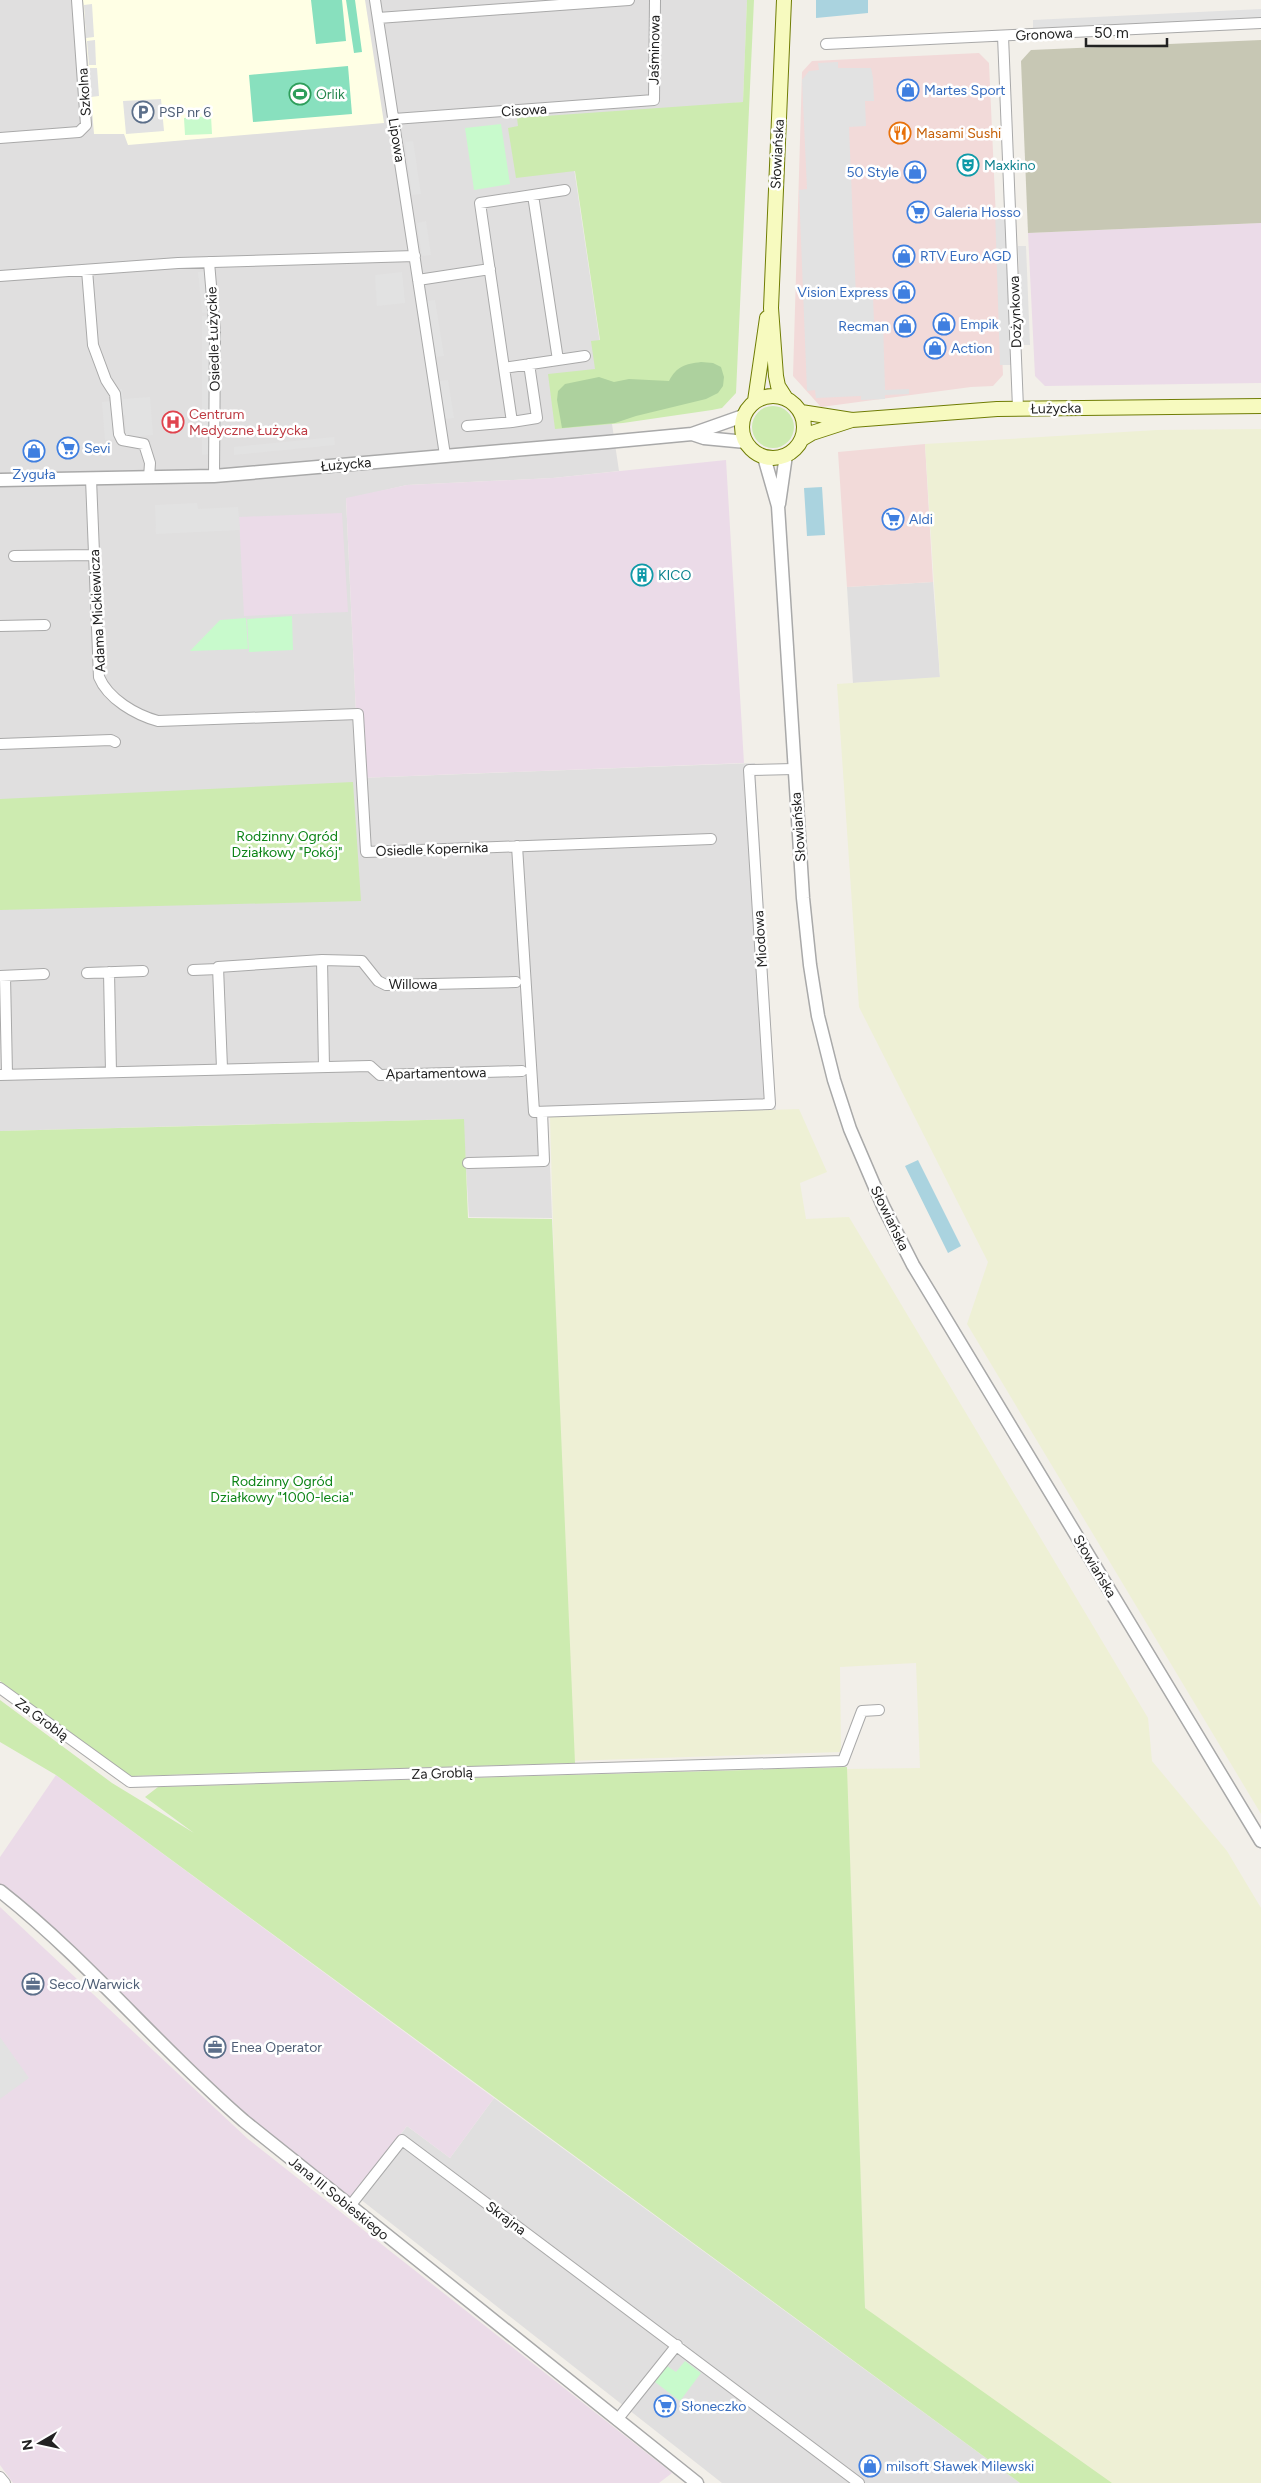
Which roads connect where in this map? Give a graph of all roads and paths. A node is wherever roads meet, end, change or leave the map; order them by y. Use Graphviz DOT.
graph roads {
  1 [pos="77,0"];
  2 [pos="375,0"];
  3 [pos="629,0"];
  4 [pos="655,0"];
  5 [pos="784,0"];
  6 [pos="378,18"];
  7 [pos="1261,23"];
  8 [pos="1003,36"];
  9 [pos="826,44"];
  10 [pos="654,100"];
  11 [pos="394,119"];
  12 [pos="0,138"];
  13 [pos="565,190"];
  14 [pos="533,195"];
  15 [pos="415,256"];
  16 [pos="209,262"];
  17 [pos="490,269"];
  18 [pos="87,270"];
  19 [pos="0,276"];
  20 [pos="418,280"];
  21 [pos="771,308"];
  22 [pos="585,356"];
  23 [pos="558,360"];
  24 [pos="529,364"];
  25 [pos="504,368"];
  26 [pos="785,397"];
  27 [pos="756,401"];
  28 [pos="1261,406"];
  29 [pos="1018,408"];
  30 [pos="801,412"];
  31 [pos="744,416"];
  32 [pos="852,420"];
  33 [pos="512,422"];
  34 [pos="467,426"];
  35 [pos="692,434"];
  36 [pos="802,439"];
  37 [pos="746,442"];
  38 [pos="786,455"];
  39 [pos="445,456"];
  40 [pos="764,457"];
  41 [pos="214,476"];
  42 [pos="149,478"];
  43 [pos="91,479"];
  44 [pos="0,480"];
  45 [pos="778,506"];
  46 [pos="94,555"];
  47 [pos="14,556"];
  48 [pos="45,625"];
  49 [pos="0,626"];
  50 [pos="358,714"];
  51 [pos="115,742"];
  52 [pos="0,744"];
  53 [pos="794,769"];
  54 [pos="711,839"];
  55 [pos="517,846"];
  56 [pos="322,960"];
  57 [pos="218,969"];
  58 [pos="193,970"];
  59 [pos="143,971"];
  60 [pos="109,972"];
  61 [pos="87,973"];
  62 [pos="44,974"];
  63 [pos="3,976"];
  64 [pos="516,982"];
  65 [pos="324,1067"];
  66 [pos="222,1068"];
  67 [pos="522,1071"];
  68 [pos="111,1072"];
  69 [pos="3,1075"];
  70 [pos="542,1112"];
  71 [pos="468,1163"];
  72 [pos="0,1688"];
  73 [pos="880,1710"];
  74 [pos="1261,1841"];
  75 [pos="0,1891"];
  76 [pos="350,2206"];
  77 [pos="677,2345"];
  78 [pos="617,2420"];
  79 [pos="0,2477"];
  80 [pos="4,2483"];
  81 [pos="698,2483"];
  82 [pos="858,2483"];
  1 -- 12 [label="street, Szkolna"];
  2 -- 6 [label="street, Lipowa"];
  3 -- 6 [label="street"];
  4 -- 10 [label="street, Jaśminowa"];
  5 -- 21 [label="main road, Słowiańska"];
  6 -- 11 [label="street, Lipowa"];
  7 -- 8 [label="street, Gronowa"];
  8 -- 9 [label="street, Gronowa"];
  8 -- 29 [label="street, Dożynkowa"];
  10 -- 11 [label="street, Cisowa"];
  11 -- 15 [label="street, Lipowa"];
  13 -- 14 [label="street"];
  14 -- 17 [label="street"];
  14 -- 23 [label="street"];
  15 -- 16 [label="street"];
  15 -- 20 [label="street, Lipowa"];
  16 -- 18 [label="street"];
  16 -- 41 [label="street, Osiedle Łużyckie"];
  17 -- 20 [label="street"];
  17 -- 25 [label="street"];
  18 -- 19 [label="street"];
  18 -- 42 [label="street"];
  20 -- 39 [label="street, Lipowa"];
  21 -- 26 [label="main road, Słowiańska"];
  21 -- 27 [label="main road, Słowiańska"];
  22 -- 23 [label="street"];
  23 -- 24 [label="street"];
  24 -- 25 [label="street"];
  24 -- 33 [label="street"];
  25 -- 33 [label="street"];
  26 -- 27 [label="main road"];
  26 -- 30 [label="main road"];
  27 -- 31 [label="main road"];
  28 -- 29 [label="main road, Łużycka"];
  29 -- 32 [label="main road, Łużycka"];
  30 -- 32 [label="main road, Łużycka"];
  30 -- 36 [label="main road"];
  31 -- 35 [label="street, Łużycka"];
  31 -- 37 [label="main road"];
  32 -- 36 [label="main road, Łużycka"];
  33 -- 34 [label="street"];
  35 -- 37 [label="street, Łużycka"];
  35 -- 39 [label="street, Łużycka"];
  36 -- 38 [label="main road"];
  37 -- 40 [label="main road"];
  38 -- 40 [label="main road"];
  38 -- 45 [label="street, Słowiańska"];
  39 -- 41 [label="street, Łużycka"];
  40 -- 45 [label="street, Słowiańska"];
  41 -- 42 [label="street, Łużycka"];
  42 -- 43 [label="street, Łużycka"];
  43 -- 44 [label="street, Łużycka"];
  43 -- 46 [label="street, Adama Mickiewicza"];
  45 -- 53 [label="street, Słowiańska"];
  46 -- 47 [label="street"];
  46 -- 50 [label="street, Adama Mickiewicza"];
  48 -- 49 [label="street"];
  50 -- 55 [label="street, Osiedle Kopernika"];
  51 -- 52 [label="street"];
  53 -- 70 [label="street, Miodowa"];
  53 -- 74 [label="street, Słowiańska"];
  54 -- 55 [label="street, Osiedle Kopernika"];
  55 -- 70 [label="street"];
  56 -- 57 [label="street"];
  56 -- 64 [label="street, Willowa"];
  56 -- 65 [label="street"];
  57 -- 58 [label="street"];
  57 -- 66 [label="street"];
  59 -- 60 [label="street"];
  60 -- 61 [label="street"];
  60 -- 68 [label="street"];
  62 -- 63 [label="street"];
  63 -- 69 [label="street"];
  65 -- 66 [label="street"];
  65 -- 67 [label="street, Apartamentowa"];
  66 -- 68 [label="street"];
  68 -- 69 [label="street"];
  70 -- 71 [label="street"];
  72 -- 73 [label="street, Za Groblą"];
  75 -- 76 [label="street, Jana III Sobieskiego"];
  76 -- 77 [label="street, Skrajna"];
  76 -- 78 [label="street, Jana III Sobieskiego"];
  77 -- 78 [label="street"];
  77 -- 82 [label="street, Skrajna"];
  78 -- 81 [label="street, Jana III Sobieskiego"];
  79 -- 80 [label="street"];
}
